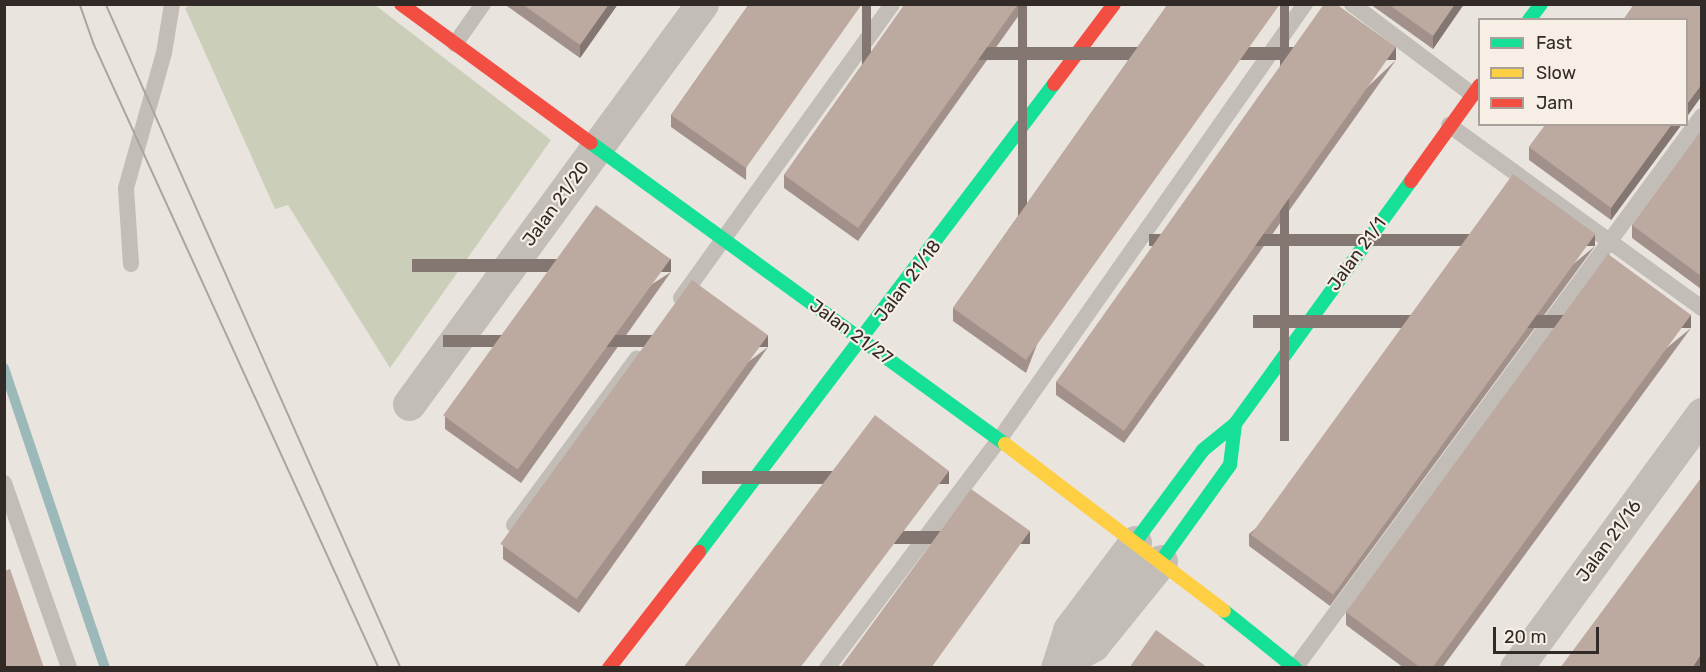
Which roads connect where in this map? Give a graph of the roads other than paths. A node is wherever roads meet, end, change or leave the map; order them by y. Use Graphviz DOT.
graph roads {
  1 [pos="172,4"];
  2 [pos="401,4"];
  3 [pos="483,4"];
  4 [pos="702,4"];
  5 [pos="892,4"];
  6 [pos="1114,4"];
  7 [pos="1305,4"];
  8 [pos="1352,4"];
  9 [pos="1541,4"];
  10 [pos="1530,18"];
  11 [pos="455,44"];
  12 [pos="1476,89"];
  13 [pos="1701,116"];
  14 [pos="1449,125"];
  15 [pos="597,148"];
  16 [pos="724,240"];
  17 [pos="1608,240"];
  18 [pos="131,264"];
  19 [pos="1701,308"];
  20 [pos="668,316"];
  21 [pos="863,341"];
  22 [pos="646,345"];
  23 [pos="409,404"];
  24 [pos="1701,414"];
  25 [pos="1235,424"];
  26 [pos="999,440"];
  27 [pos="4,483"];
  28 [pos="514,525"];
  29 [pos="1135,542"];
  30 [pos="1161,561"];
  31 [pos="1059,665"];
  32 [pos="69,668"];
  33 [pos="609,668"];
  34 [pos="827,668"];
  35 [pos="1295,668"];
  36 [pos="1516,668"];
  1 -- 18 [label="lane"];
  2 -- 11 [label="street, Jalan 21/27"];
  3 -- 11 [label="lane"];
  4 -- 15 [label="street, Jalan 21/20"];
  5 -- 16 [label="lane"];
  6 -- 21 [label="street, Jalan 21/18"];
  7 -- 26 [label="lane"];
  8 -- 12 [label="lane"];
  9 -- 10 [label="street"];
  11 -- 15 [label="street, Jalan 21/27"];
  12 -- 14 [label="street, Jalan 21/1"];
  13 -- 17 [label="lane"];
  14 -- 17 [label="lane"];
  14 -- 25 [label="street, Jalan 21/1"];
  15 -- 16 [label="street, Jalan 21/27"];
  15 -- 23 [label="street, Jalan 21/20"];
  16 -- 20 [label="lane"];
  16 -- 21 [label="street, Jalan 21/27"];
  17 -- 19 [label="lane"];
  17 -- 35 [label="lane"];
  21 -- 26 [label="street, Jalan 21/27"];
  21 -- 33 [label="street, Jalan 21/18"];
  22 -- 28 [label="lane"];
  24 -- 36 [label="street, Jalan 21/16"];
  25 -- 29 [label="street, Jalan 21/1"];
  25 -- 30 [label="street, Jalan 21/1"];
  26 -- 29 [label="street, Jalan 21/27"];
  26 -- 34 [label="lane"];
  27 -- 32 [label="lane"];
  29 -- 30 [label="street, Jalan 21/27"];
  29 -- 31 [label="street, Jalan 21/1"];
  30 -- 31 [label="street, Jalan 21/1"];
  30 -- 35 [label="street, Jalan 21/27"];
}
